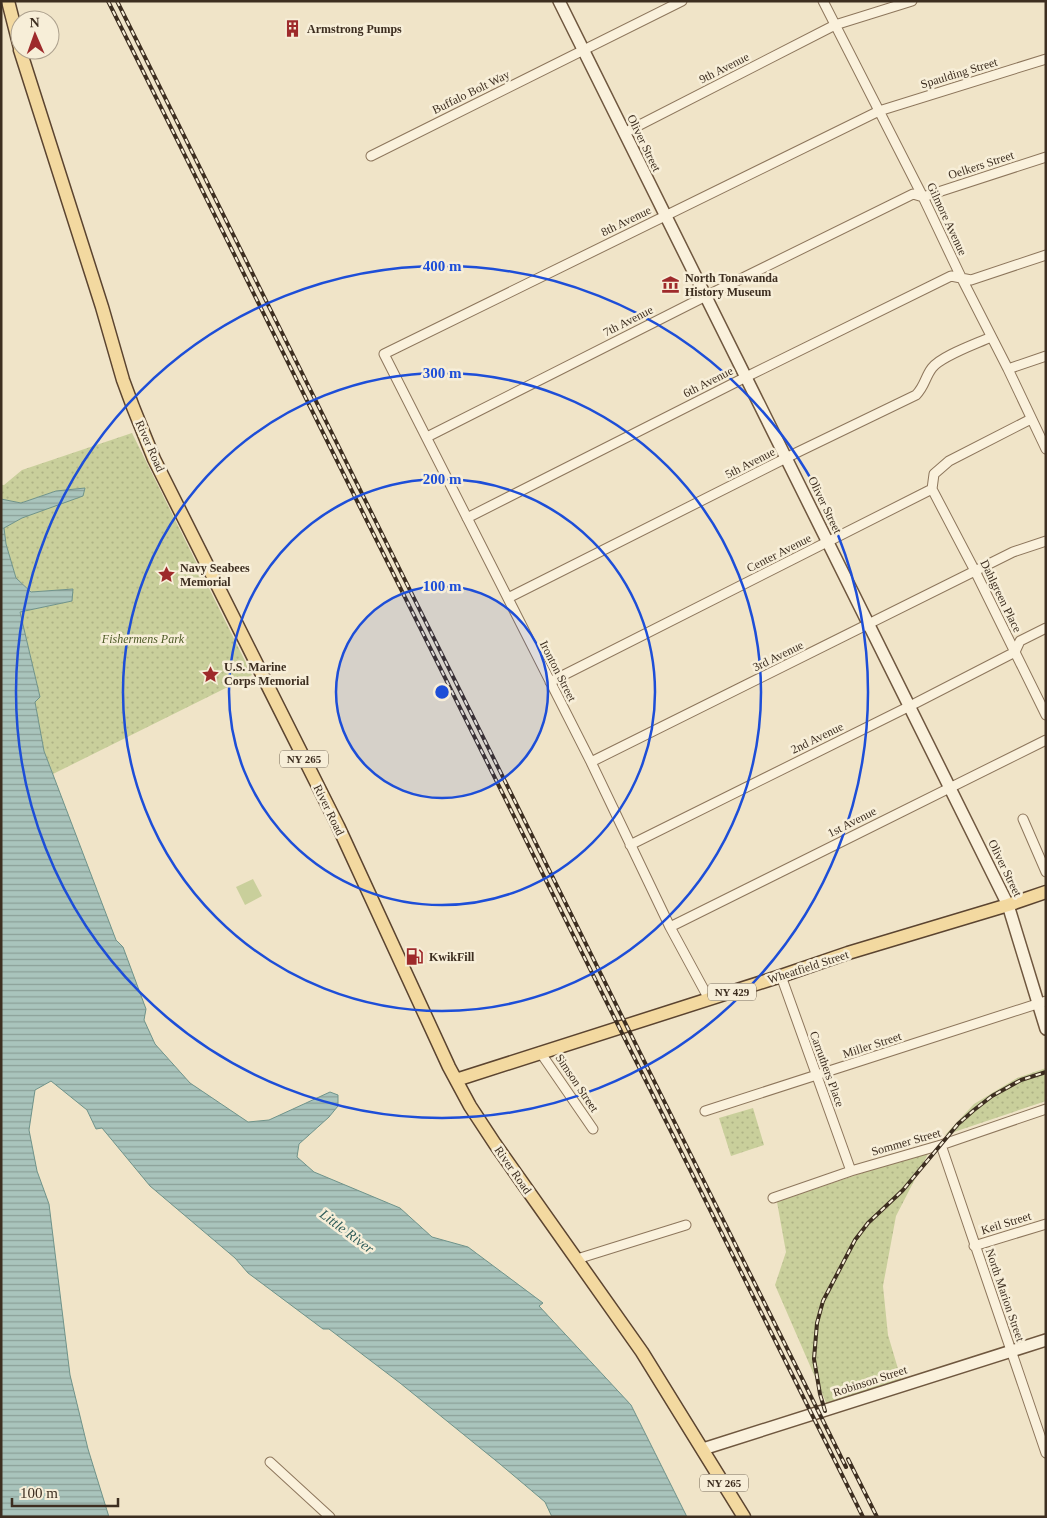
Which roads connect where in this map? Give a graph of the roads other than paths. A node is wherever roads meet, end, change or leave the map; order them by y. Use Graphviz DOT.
graph roads {
  1 [pos="559,1"];
  2 [pos="682,1"];
  3 [pos="823,1"];
  4 [pos="912,1"];
  5 [pos="835,25"];
  6 [pos="583,51"];
  7 [pos="1046,59"];
  8 [pos="23,60"];
  9 [pos="879,110"];
  10 [pos="624,133"];
  11 [pos="371,156"];
  12 [pos="1046,157"];
  13 [pos="923,197"];
  14 [pos="665,216"];
  15 [pos="1046,255"];
  16 [pos="961,277"];
  17 [pos="706,296"];
  18 [pos="991,337"];
  19 [pos="384,354"];
  20 [pos="1046,356"];
  21 [pos="1008,369"];
  22 [pos="746,377"];
  23 [pos="1031,419"];
  24 [pos="426,436"];
  25 [pos="1046,449"];
  26 [pos="787,458"];
  27 [pos="932,488"];
  28 [pos="467,518"];
  29 [pos="1046,541"];
  30 [pos="828,542"];
  31 [pos="975,571"];
  32 [pos="508,598"];
  33 [pos="869,625"];
  34 [pos="1046,628"];
  35 [pos="1015,652"];
  36 [pos="550,682"];
  37 [pos="910,706"];
  38 [pos="1046,715"];
  39 [pos="1046,740"];
  40 [pos="591,762"];
  41 [pos="950,788"];
  42 [pos="1023,819"];
  43 [pos="630,845"];
  44 [pos="1046,872"];
  45 [pos="1046,892"];
  46 [pos="1008,905"];
  47 [pos="670,927"];
  48 [pos="781,976"];
  49 [pos="709,999"];
  50 [pos="1042,1002"];
  51 [pos="1046,1029"];
  52 [pos="540,1052"];
  53 [pos="816,1076"];
  54 [pos="456,1080"];
  55 [pos="1046,1109"];
  56 [pos="705,1111"];
  57 [pos="593,1129"];
  58 [pos="941,1145"];
  59 [pos="850,1171"];
  60 [pos="774,1198"];
  61 [pos="1046,1224"];
  62 [pos="686,1225"];
  63 [pos="974,1246"];
  64 [pos="577,1259"];
  65 [pos="1046,1340"];
  66 [pos="1011,1350"];
  67 [pos="703,1449"];
  68 [pos="1046,1452"];
  69 [pos="270,1462"];
  70 [pos="330,1517"];
  71 [pos="744,1517"];
  1 -- 6 [label="main road, Oliver Street"];
  2 -- 6 [label="street, Buffalo Bolt Way"];
  3 -- 5 [label="street, Gilmore Avenue"];
  4 -- 5 [label="street, 9th Avenue"];
  5 -- 9 [label="street, Gilmore Avenue"];
  5 -- 10 [label="street, 9th Avenue"];
  6 -- 10 [label="main road, Oliver Street"];
  6 -- 11 [label="street, Buffalo Bolt Way"];
  7 -- 9 [label="street, Spaulding Street"];
  8 -- 54 [label="main road, River Road / NY 265"];
  9 -- 13 [label="street, Gilmore Avenue"];
  9 -- 14 [label="street, 8th Avenue"];
  10 -- 14 [label="main road, Oliver Street"];
  12 -- 13 [label="street, Oelkers Street"];
  13 -- 16 [label="street, Gilmore Avenue"];
  13 -- 17 [label="street, 7th Avenue"];
  14 -- 17 [label="main road, Oliver Street"];
  14 -- 19 [label="street, 8th Avenue"];
  15 -- 16 [label="street, 6th Avenue"];
  16 -- 18 [label="street, Gilmore Avenue"];
  16 -- 22 [label="street, 6th Avenue"];
  17 -- 22 [label="main road, Oliver Street"];
  17 -- 24 [label="street, 7th Avenue"];
  18 -- 21 [label="street, Gilmore Avenue"];
  18 -- 26 [label="street, 5th Avenue"];
  19 -- 24 [label="street, Ironton Street"];
  20 -- 21 [label="street"];
  21 -- 23 [label="street, Gilmore Avenue"];
  22 -- 26 [label="main road, Oliver Street"];
  22 -- 28 [label="street, 6th Avenue"];
  23 -- 25 [label="street, Gilmore Avenue"];
  23 -- 27 [label="street"];
  24 -- 28 [label="street, Ironton Street"];
  26 -- 30 [label="main road, Oliver Street"];
  26 -- 32 [label="street, 5th Avenue"];
  27 -- 30 [label="street, Center Avenue"];
  27 -- 31 [label="street, Dahlgreen Place"];
  28 -- 32 [label="street, Ironton Street"];
  29 -- 31 [label="street, 3rd Avenue"];
  30 -- 33 [label="main road, Oliver Street"];
  30 -- 36 [label="street, Center Avenue"];
  31 -- 33 [label="street, 3rd Avenue"];
  31 -- 35 [label="street, Dahlgreen Place"];
  32 -- 36 [label="street, Ironton Street"];
  33 -- 37 [label="main road, Oliver Street"];
  33 -- 40 [label="street, 3rd Avenue"];
  34 -- 35 [label="street, 2nd Avenue"];
  35 -- 37 [label="street, 2nd Avenue"];
  35 -- 38 [label="street, Dahlgreen Place"];
  36 -- 40 [label="street, Ironton Street"];
  37 -- 41 [label="main road, Oliver Street"];
  37 -- 43 [label="street, 2nd Avenue"];
  39 -- 41 [label="street, 1st Avenue"];
  40 -- 43 [label="street, Ironton Street"];
  41 -- 46 [label="main road, Oliver Street"];
  41 -- 47 [label="street, 1st Avenue"];
  42 -- 44 [label="street"];
  43 -- 47 [label="street, Ironton Street"];
  45 -- 46 [label="main road, Wheatfield Street"];
  46 -- 48 [label="main road, Wheatfield Street / NY 429"];
  46 -- 50 [label="main road, Oliver Street"];
  47 -- 49 [label="street, Ironton Street"];
  48 -- 49 [label="main road, Wheatfield Street / NY 429"];
  48 -- 53 [label="street, Carruthers Place"];
  49 -- 52 [label="main road, Wheatfield Street / NY 429"];
  50 -- 51 [label="main road, Oliver Street"];
  50 -- 53 [label="street, Miller Street"];
  52 -- 54 [label="main road, Wheatfield Street / NY 429"];
  52 -- 57 [label="street, Simson Street"];
  53 -- 56 [label="street, Miller Street"];
  53 -- 59 [label="street, Carruthers Place"];
  54 -- 64 [label="main road, River Road / NY 265"];
  55 -- 58 [label="street, Sommer Street"];
  58 -- 59 [label="street, Sommer Street"];
  58 -- 63 [label="street, North Marion Street"];
  59 -- 60 [label="street, Sommer Street"];
  61 -- 63 [label="street, Keil Street"];
  62 -- 64 [label="street"];
  63 -- 66 [label="street, North Marion Street"];
  64 -- 67 [label="main road, River Road / NY 265"];
  65 -- 66 [label="main road, Robinson Street"];
  66 -- 67 [label="main road, Robinson Street"];
  66 -- 68 [label="street, North Marion Street"];
  67 -- 71 [label="main road, River Road / NY 265"];
  69 -- 70 [label="street"];
}
